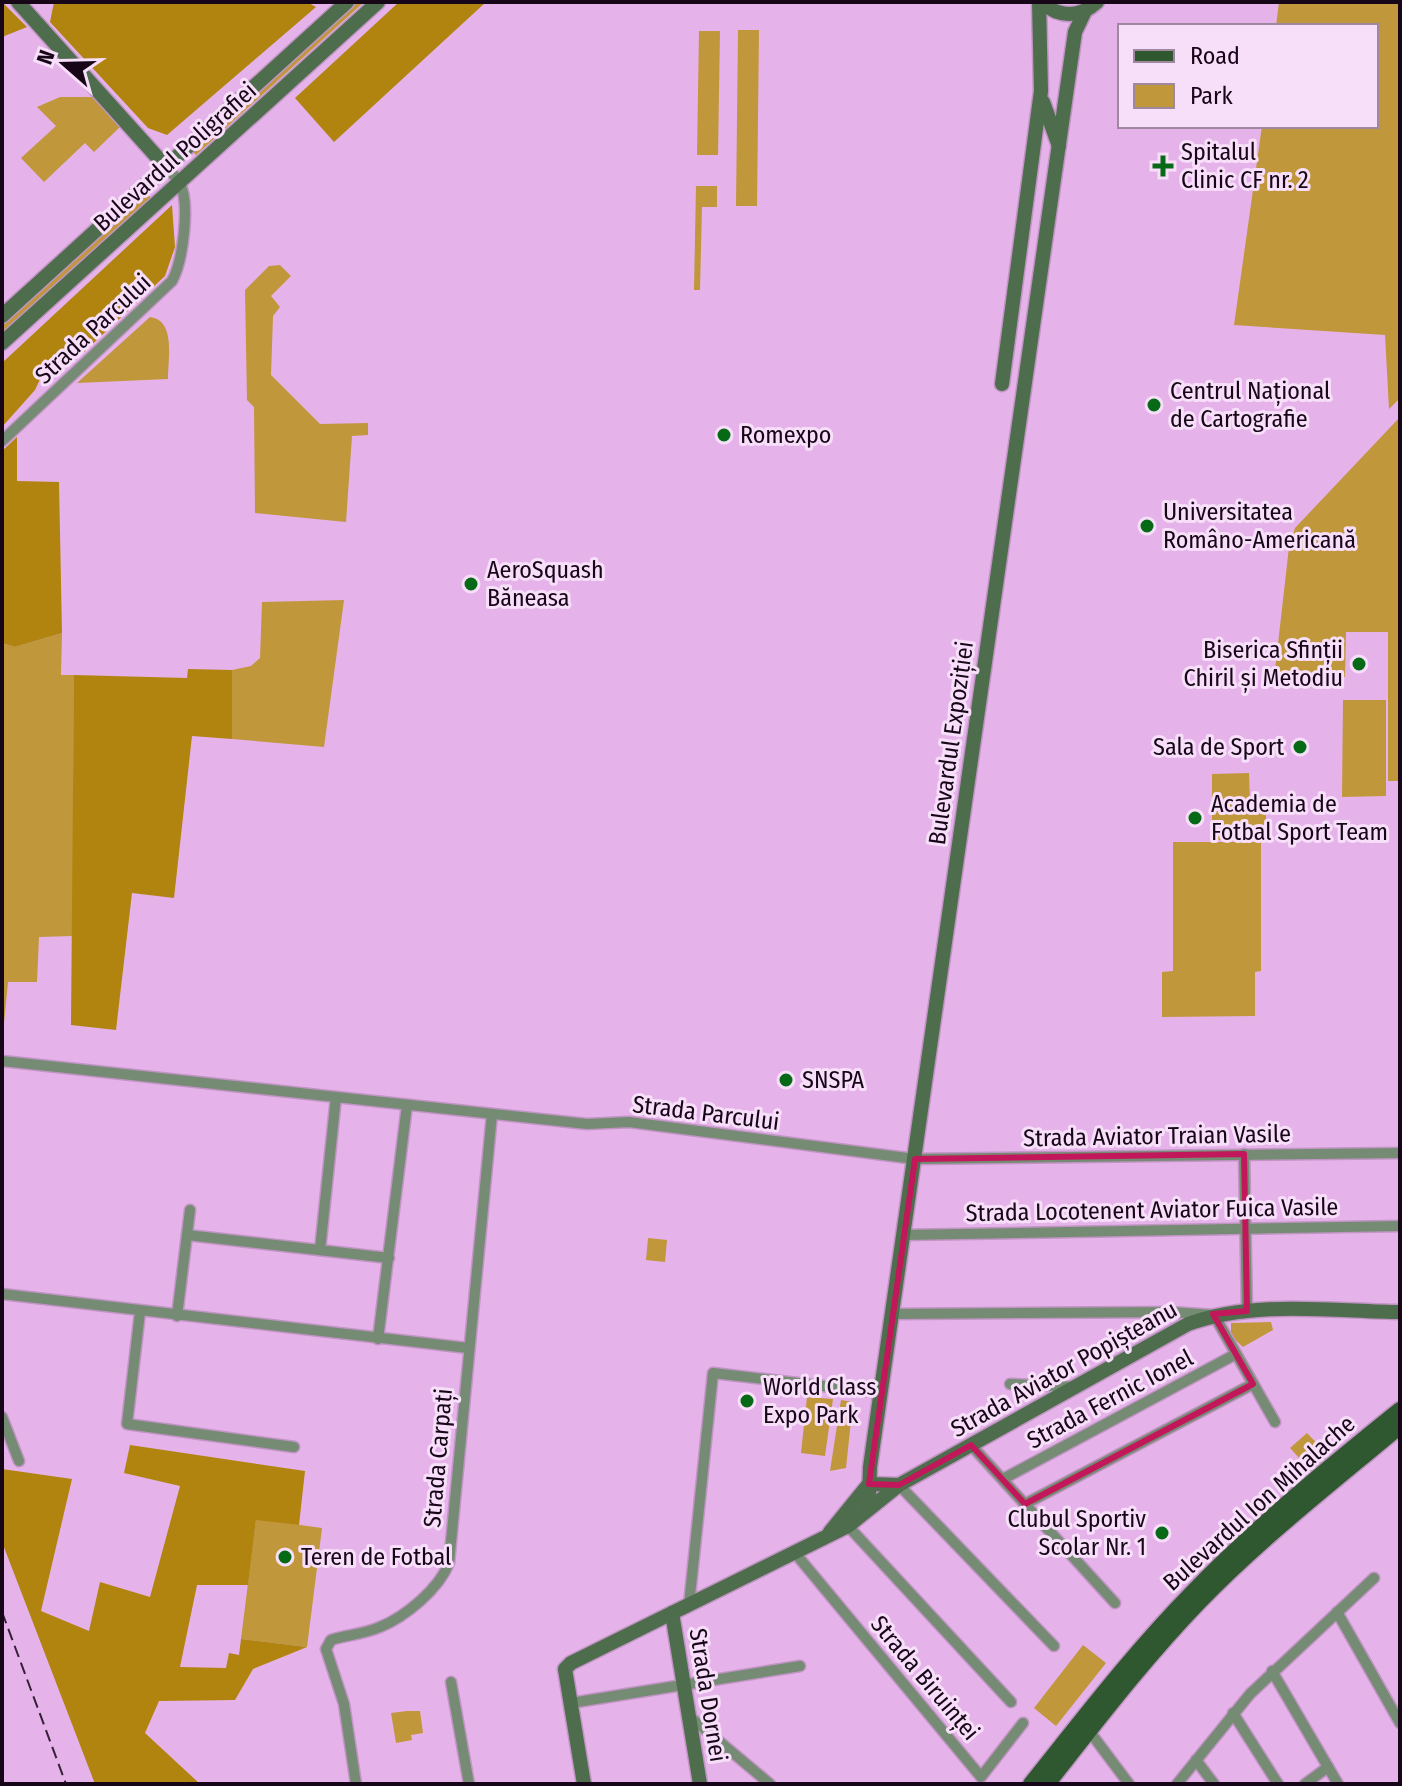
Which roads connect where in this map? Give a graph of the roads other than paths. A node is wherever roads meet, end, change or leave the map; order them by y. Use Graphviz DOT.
graph roads {
  1 [pos="18,2"];
  2 [pos="347,2"];
  3 [pos="378,2"];
  4 [pos="1040,2"];
  5 [pos="1091,6"];
  6 [pos="1041,91"];
  7 [pos="1059,147"];
  8 [pos="166,167"];
  9 [pos="180,183"];
  10 [pos="2,316"];
  11 [pos="2,343"];
  12 [pos="1002,384"];
  13 [pos="2,441"];
  14 [pos="2,1061"];
  15 [pos="336,1097"];
  16 [pos="407,1105"];
  17 [pos="492,1114"];
  18 [pos="1400,1153"];
  19 [pos="1244,1154"];
  20 [pos="915,1159"];
  21 [pos="190,1210"];
  22 [pos="1400,1226"];
  23 [pos="1246,1227"];
  24 [pos="187,1235"];
  25 [pos="904,1235"];
  26 [pos="320,1250"];
  27 [pos="389,1258"];
  28 [pos="2,1294"];
  29 [pos="1247,1311"];
  30 [pos="140,1312"];
  31 [pos="1400,1312"];
  32 [pos="893,1314"];
  33 [pos="1214,1315"];
  34 [pos="177,1316"];
  35 [pos="378,1339"];
  36 [pos="468,1348"];
  37 [pos="1236,1354"];
  38 [pos="1010,1384"];
  39 [pos="1253,1384"];
  40 [pos="1074,1387"];
  41 [pos="882,1393"];
  42 [pos="2,1417"];
  43 [pos="1398,1421"];
  44 [pos="1275,1422"];
  45 [pos="971,1445"];
  46 [pos="294,1447"];
  47 [pos="19,1461"];
  48 [pos="1003,1479"];
  49 [pos="869,1484"];
  50 [pos="899,1485"];
  51 [pos="885,1497"];
  52 [pos="1025,1504"];
  53 [pos="864,1512"];
  54 [pos="848,1526"];
  55 [pos="826,1538"];
  56 [pos="795,1553"];
  57 [pos="1374,1578"];
  58 [pos="1115,1603"];
  59 [pos="689,1605"];
  60 [pos="1337,1612"];
  61 [pos="672,1613"];
  62 [pos="1054,1646"];
  63 [pos="800,1666"];
  64 [pos="1272,1671"];
  65 [pos="451,1682"];
  66 [pos="684,1685"];
  67 [pos="1011,1702"];
  68 [pos="571,1703"];
  69 [pos="1233,1713"];
  70 [pos="689,1716"];
  71 [pos="1023,1723"];
  72 [pos="1400,1723"];
  73 [pos="1085,1726"];
  74 [pos="1196,1760"];
  75 [pos="1328,1767"];
  76 [pos="356,1784"];
  77 [pos="469,1784"];
  78 [pos="584,1784"];
  79 [pos="700,1784"];
  80 [pos="770,1784"];
  81 [pos="1031,1784"];
  82 [pos="1047,1784"];
  83 [pos="1129,1784"];
  84 [pos="1177,1784"];
  85 [pos="1214,1784"];
  86 [pos="1278,1784"];
  87 [pos="1305,1784"];
  88 [pos="1338,1784"];
  1 -- 8 [label="street"];
  2 -- 8 [label="street, Bulevardul Poligrafiei"];
  3 -- 9 [label="street, Bulevardul Poligrafiei"];
  4 -- 5 [label="street"];
  4 -- 6 [label="street"];
  5 -- 7 [label="street, Bulevardul Expoziției"];
  6 -- 7 [label="street"];
  6 -- 12 [label="street"];
  7 -- 20 [label="street, Bulevardul Expoziției"];
  8 -- 9 [label="street"];
  8 -- 10 [label="street, Bulevardul Poligrafiei"];
  9 -- 11 [label="street, Bulevardul Poligrafiei"];
  9 -- 13 [label="street, Strada Parcului"];
  14 -- 15 [label="street, Strada Parcului"];
  15 -- 16 [label="street, Strada Parcului"];
  15 -- 26 [label="street"];
  16 -- 17 [label="street, Strada Parcului"];
  16 -- 27 [label="street"];
  17 -- 20 [label="street, Strada Parcului"];
  17 -- 36 [label="street"];
  18 -- 19 [label="street, Strada Aviator Traian Vasile"];
  19 -- 20 [label="street, Strada Aviator Traian Vasile"];
  19 -- 23 [label="street"];
  20 -- 25 [label="street, Bulevardul Expoziției"];
  21 -- 24 [label="street"];
  22 -- 23 [label="street, Strada Locotenent Aviator Fuica Vasile"];
  23 -- 25 [label="street, Strada Locotenent Aviator Fuica Vasile"];
  23 -- 29 [label="street"];
  24 -- 26 [label="street"];
  24 -- 34 [label="street"];
  25 -- 32 [label="street, Bulevardul Expoziției"];
  26 -- 27 [label="street"];
  27 -- 35 [label="street"];
  28 -- 30 [label="street"];
  29 -- 31 [label="street, Strada Aviator Popișteanu"];
  29 -- 33 [label="street, Strada Aviator Popișteanu"];
  30 -- 34 [label="street"];
  30 -- 46 [label="street"];
  32 -- 33 [label="street"];
  32 -- 41 [label="street, Bulevardul Expoziției"];
  33 -- 37 [label="street"];
  33 -- 40 [label="street, Strada Aviator Popișteanu"];
  34 -- 35 [label="street"];
  35 -- 36 [label="street"];
  36 -- 76 [label="street, Strada Carpați"];
  37 -- 39 [label="street"];
  37 -- 48 [label="street, Strada Fernic Ionel"];
  38 -- 40 [label="street"];
  39 -- 44 [label="street"];
  39 -- 52 [label="street"];
  40 -- 45 [label="street, Strada Aviator Popișteanu"];
  41 -- 49 [label="street, Bulevardul Expoziției"];
  41 -- 59 [label="street"];
  42 -- 47 [label="street"];
  43 -- 73 [label="main road, Bulevardul Ion Mihalache"];
  45 -- 48 [label="street"];
  45 -- 50 [label="street, Strada Aviator Popișteanu"];
  48 -- 52 [label="street"];
  49 -- 50 [label="street"];
  49 -- 51 [label="street"];
  49 -- 53 [label="street, Bulevardul Expoziției"];
  49 -- 55 [label="street, Strada Aviator Popișteanu"];
  50 -- 51 [label="street, Strada Aviator Popișteanu"];
  50 -- 62 [label="street"];
  51 -- 53 [label="street, Strada Aviator Popișteanu"];
  52 -- 58 [label="street"];
  53 -- 54 [label="street, Strada Aviator Popișteanu"];
  54 -- 55 [label="street, Strada Aviator Popișteanu"];
  54 -- 67 [label="street"];
  55 -- 56 [label="street, Strada Aviator Popișteanu"];
  56 -- 59 [label="street, Strada Aviator Popișteanu"];
  56 -- 71 [label="street, Strada Biruinței"];
  57 -- 60 [label="street"];
  59 -- 61 [label="street, Strada Aviator Popișteanu"];
  60 -- 64 [label="street"];
  60 -- 72 [label="street"];
  61 -- 66 [label="street, Strada Dornei"];
  61 -- 68 [label="street, Strada Aviator Popișteanu"];
  63 -- 66 [label="street"];
  64 -- 69 [label="street"];
  64 -- 75 [label="street"];
  65 -- 77 [label="street"];
  66 -- 68 [label="street"];
  66 -- 70 [label="street, Strada Dornei"];
  68 -- 78 [label="street"];
  69 -- 74 [label="street"];
  69 -- 86 [label="street"];
  70 -- 79 [label="street, Strada Dornei"];
  70 -- 80 [label="street"];
  73 -- 81 [label="main road, Bulevardul Ion Mihalache"];
  73 -- 82 [label="main road, Bulevardul Ion Mihalache"];
  73 -- 83 [label="street"];
  74 -- 84 [label="street"];
  74 -- 85 [label="street"];
  75 -- 87 [label="street"];
  75 -- 88 [label="street"];
}
